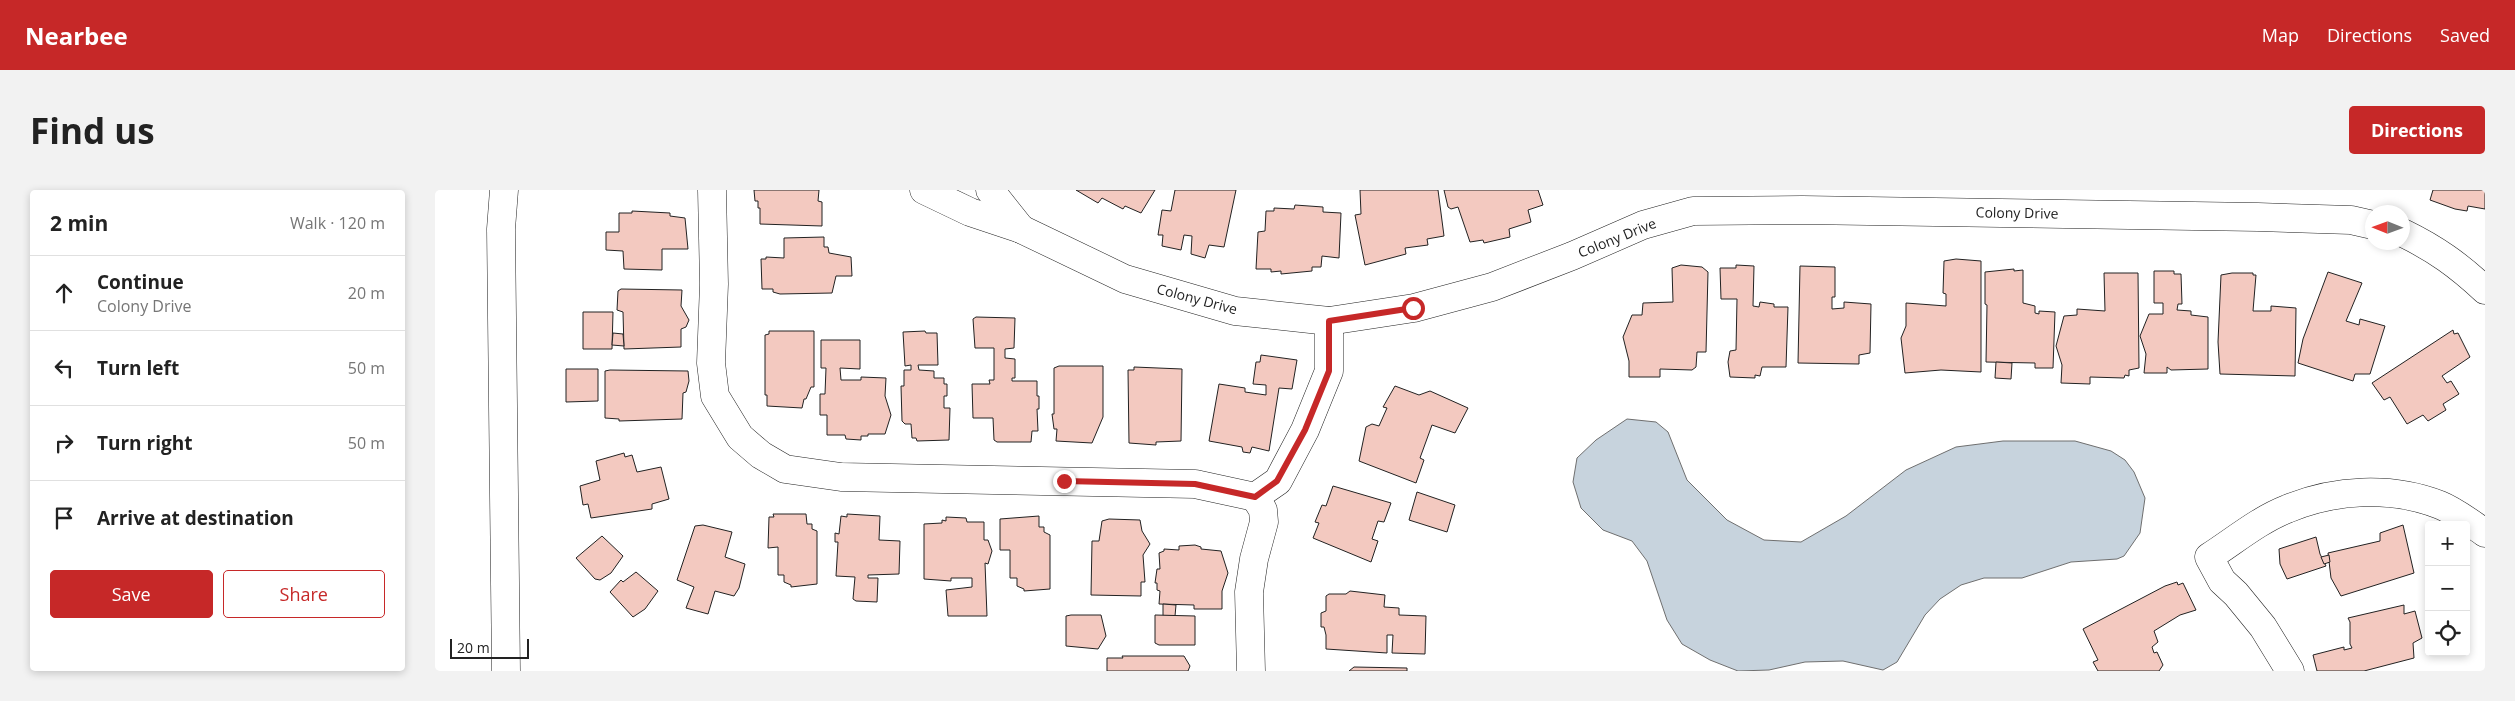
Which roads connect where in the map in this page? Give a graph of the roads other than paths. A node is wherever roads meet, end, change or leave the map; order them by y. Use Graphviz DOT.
graph roads {
  1 [pos="504,190"];
  2 [pos="712,190"];
  3 [pos="924,190"];
  4 [pos="990,190"];
  5 [pos="2365,224"];
  6 [pos="1021,229"];
  7 [pos="2410,236"];
  8 [pos="2485,290"];
  9 [pos="1329,321"];
  10 [pos="1255,497"];
  11 [pos="2485,534"];
  12 [pos="505,667"];
  13 [pos="1251,671"];
  14 [pos="2290,671"];
  1 -- 12 [label="street"];
  2 -- 10 [label="street"];
  3 -- 6 [label="street, Colony Drive"];
  4 -- 6 [label="street"];
  5 -- 9 [label="street, Colony Drive"];
  6 -- 9 [label="street, Colony Drive"];
  7 -- 8 [label="street"];
  9 -- 10 [label="street"];
  10 -- 13 [label="street"];
  11 -- 14 [label="street"];
}
